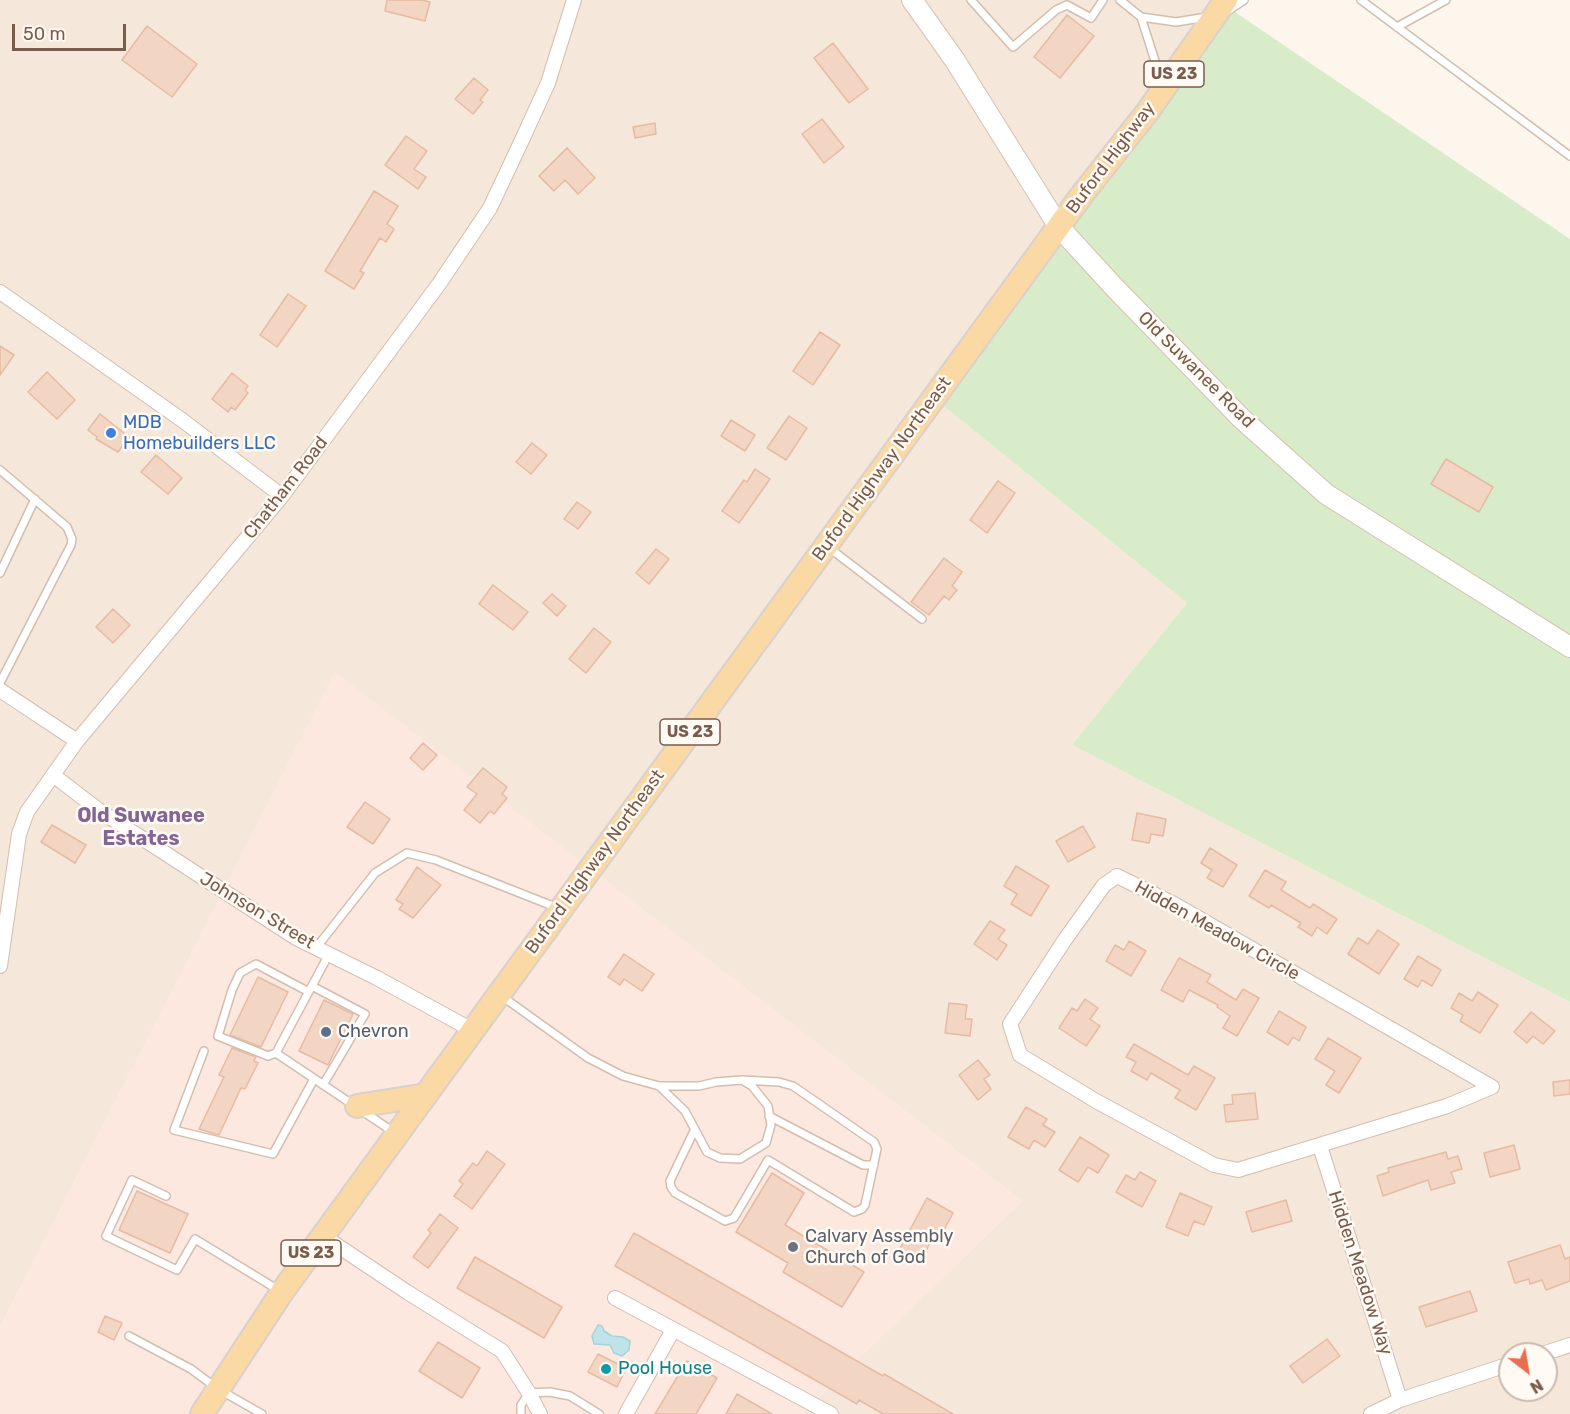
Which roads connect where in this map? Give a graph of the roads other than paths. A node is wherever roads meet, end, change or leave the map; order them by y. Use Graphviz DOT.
graph roads {
  1 [pos="574,0"];
  2 [pos="912,0"];
  3 [pos="971,0"];
  4 [pos="1103,0"];
  5 [pos="1120,0"];
  6 [pos="1244,0"];
  7 [pos="1361,0"];
  8 [pos="1446,0"];
  9 [pos="1216,14"];
  10 [pos="1141,17"];
  11 [pos="1397,27"];
  12 [pos="1163,89"];
  13 [pos="1570,156"];
  14 [pos="1059,227"];
  15 [pos="0,292"];
  16 [pos="0,470"];
  17 [pos="282,496"];
  18 [pos="35,499"];
  19 [pos="826,545"];
  20 [pos="0,573"];
  21 [pos="922,619"];
  22 [pos="1570,647"];
  23 [pos="0,683"];
  24 [pos="0,690"];
  25 [pos="77,741"];
  26 [pos="53,775"];
  27 [pos="560,909"];
  28 [pos="316,948"];
  29 [pos="329,954"];
  30 [pos="0,966"];
  31 [pos="311,989"];
  32 [pos="499,993"];
  33 [pos="472,1030"];
  34 [pos="204,1051"];
  35 [pos="276,1053"];
  36 [pos="314,1079"];
  37 [pos="742,1080"];
  38 [pos="323,1085"];
  39 [pos="659,1086"];
  40 [pos="426,1095"];
  41 [pos="357,1106"];
  42 [pos="769,1116"];
  43 [pos="694,1131"];
  44 [pos="397,1135"];
  45 [pos="1320,1146"];
  46 [pos="758,1149"];
  47 [pos="768,1160"];
  48 [pos="874,1165"];
  49 [pos="166,1196"];
  50 [pos="323,1236"];
  51 [pos="282,1292"];
  52 [pos="615,1298"];
  53 [pos="673,1330"];
  54 [pos="129,1336"];
  55 [pos="1498,1368"];
  56 [pos="218,1389"];
  57 [pos="529,1393"];
  58 [pos="1400,1400"];
  59 [pos="807,1401"];
  60 [pos="202,1414"];
  61 [pos="262,1414"];
  62 [pos="521,1414"];
  63 [pos="540,1414"];
  64 [pos="599,1414"];
  65 [pos="626,1414"];
  66 [pos="799,1414"];
  67 [pos="831,1414"];
  68 [pos="1371,1414"];
  1 -- 17 [label="street, Chatham Road"];
  2 -- 14 [label="street, Old Suwanee Road"];
  3 -- 4 [label="lane"];
  5 -- 10 [label="lane"];
  6 -- 9 [label="lane"];
  7 -- 11 [label="lane"];
  8 -- 11 [label="lane"];
  9 -- 10 [label="lane"];
  9 -- 12 [label="main road, Buford Highway / US 23"];
  10 -- 12 [label="lane"];
  11 -- 13 [label="lane"];
  12 -- 14 [label="main road, Buford Highway / US 23"];
  14 -- 19 [label="main road, Buford Highway Northeast / US 23"];
  14 -- 22 [label="street, Old Suwanee Road"];
  15 -- 17 [label="street"];
  16 -- 18 [label="lane"];
  17 -- 25 [label="street, Chatham Road"];
  18 -- 20 [label="lane"];
  18 -- 23 [label="lane"];
  19 -- 21 [label="lane"];
  19 -- 27 [label="main road, Buford Highway Northeast / US 23"];
  24 -- 25 [label="street"];
  25 -- 26 [label="street, Chatham Road"];
  26 -- 28 [label="street, Johnson Street"];
  26 -- 30 [label="street, Chatham Road"];
  27 -- 28 [label="lane"];
  27 -- 32 [label="main road, Buford Highway Northeast / US 23"];
  28 -- 29 [label="street, Johnson Street"];
  29 -- 31 [label="lane"];
  29 -- 33 [label="street, Johnson Street"];
  31 -- 35 [label="lane"];
  31 -- 35 [label="lane"];
  31 -- 38 [label="lane"];
  32 -- 33 [label="main road, Buford Highway Northeast / US 23"];
  32 -- 39 [label="lane"];
  33 -- 40 [label="main road, Buford Highway Northeast / US 23"];
  34 -- 36 [label="lane"];
  35 -- 36 [label="lane"];
  36 -- 38 [label="lane"];
  37 -- 39 [label="lane"];
  37 -- 42 [label="lane"];
  37 -- 48 [label="lane"];
  38 -- 41 [label="lane"];
  39 -- 43 [label="lane"];
  40 -- 41 [label="main road"];
  40 -- 44 [label="main road, Buford Highway Northeast / US 23"];
  41 -- 44 [label="lane"];
  42 -- 46 [label="lane"];
  42 -- 48 [label="lane"];
  43 -- 46 [label="lane"];
  43 -- 47 [label="lane"];
  44 -- 50 [label="main road, Buford Highway Northeast / US 23"];
  45 -- 45 [label="street, Hidden Meadow Circle"];
  45 -- 58 [label="street, Hidden Meadow Way"];
  46 -- 47 [label="lane"];
  47 -- 48 [label="lane"];
  49 -- 51 [label="lane"];
  50 -- 51 [label="main road, Buford Highway Northeast / US 23"];
  50 -- 57 [label="street"];
  51 -- 56 [label="main road, Buford Highway Northeast / US 23"];
  52 -- 53 [label="street"];
  53 -- 59 [label="street"];
  53 -- 65 [label="street"];
  54 -- 56 [label="lane"];
  55 -- 58 [label="street"];
  56 -- 60 [label="main road, Buford Highway Northeast / US 23"];
  56 -- 61 [label="lane"];
  57 -- 62 [label="lane"];
  57 -- 63 [label="street"];
  57 -- 64 [label="lane"];
  58 -- 68 [label="street"];
  59 -- 66 [label="street"];
  59 -- 67 [label="street"];
}
